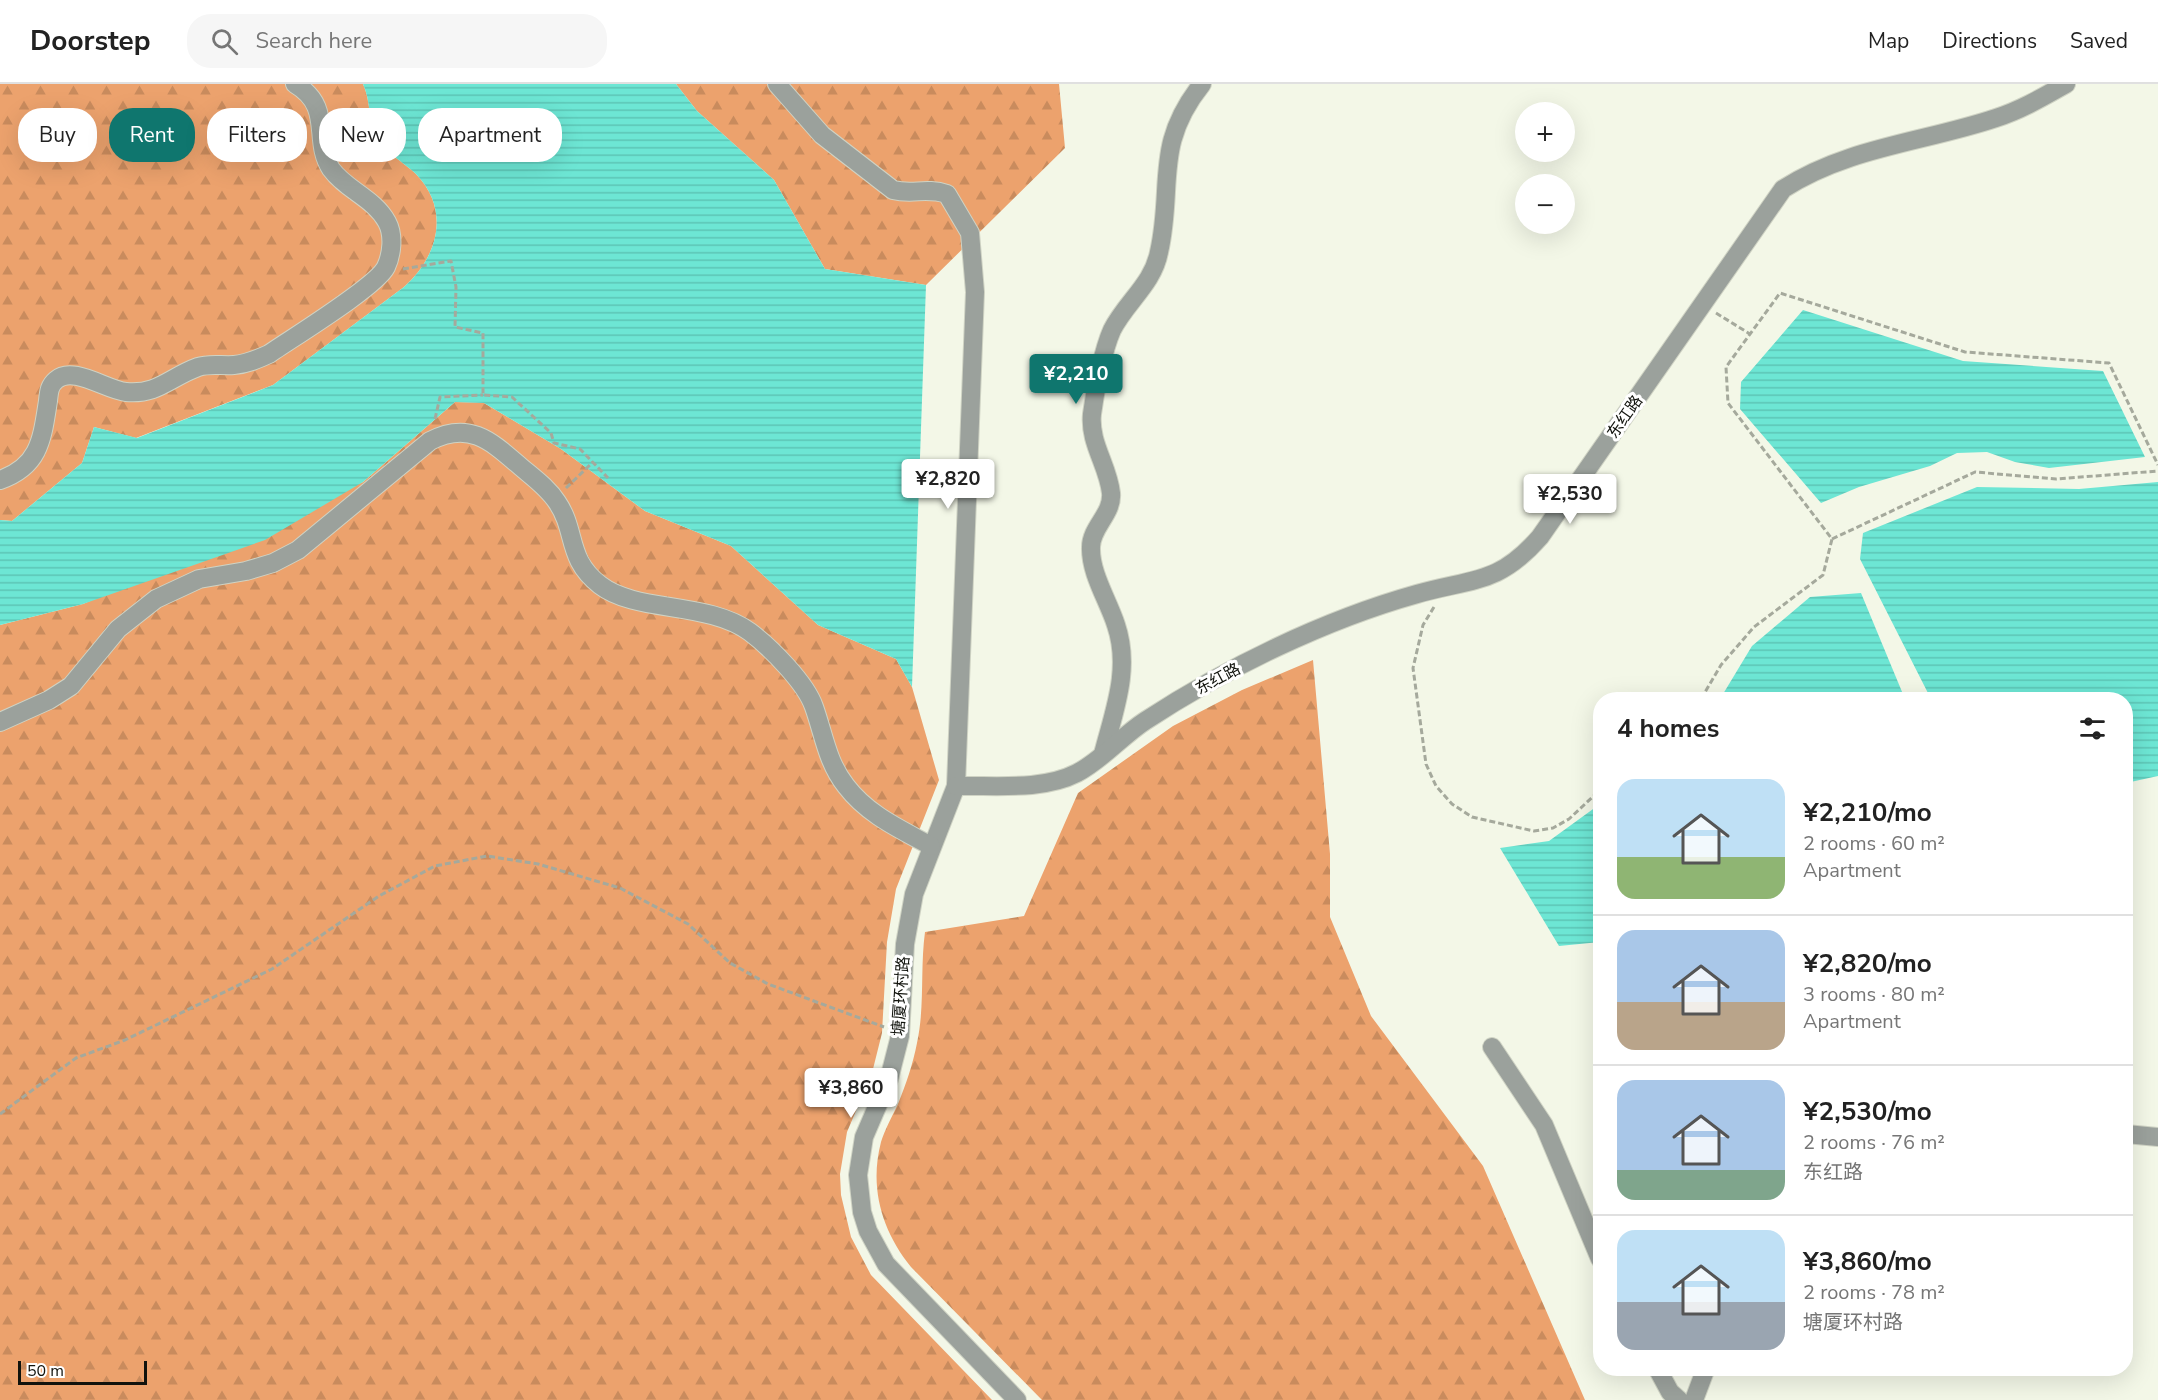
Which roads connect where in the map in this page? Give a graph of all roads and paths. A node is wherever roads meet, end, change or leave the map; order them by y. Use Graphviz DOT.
graph roads {
  1 [pos="295,84"];
  2 [pos="777,84"];
  3 [pos="1202,84"];
  4 [pos="2066,84"];
  5 [pos="386,268"];
  6 [pos="1705,305"];
  7 [pos="1750,334"];
  8 [pos="483,395"];
  9 [pos="430,441"];
  10 [pos="593,462"];
  11 [pos="2158,465"];
  12 [pos="2158,471"];
  13 [pos="608,478"];
  14 [pos="0,480"];
  15 [pos="554,499"];
  16 [pos="1832,539"];
  17 [pos="1446,588"];
  18 [pos="1705,692"];
  19 [pos="0,722"];
  20 [pos="1102,754"];
  21 [pos="956,786"];
  22 [pos="1593,796"];
  23 [pos="931,846"];
  24 [pos="900,1036"];
  25 [pos="1492,1047"];
  26 [pos="0,1114"];
  27 [pos="2133,1135"];
  28 [pos="2158,1137"];
  29 [pos="1593,1242"];
  30 [pos="1661,1376"];
  31 [pos="1703,1376"];
  32 [pos="1017,1400"];
  33 [pos="1679,1400"];
  34 [pos="1694,1400"];
  1 -- 5 [label="street"];
  2 -- 21 [label="street"];
  3 -- 20 [label="street"];
  4 -- 6 [label="street, 东红路"];
  5 -- 8 [label="path"];
  5 -- 14 [label="street"];
  6 -- 7 [label="path"];
  6 -- 17 [label="street, 东红路"];
  7 -- 11 [label="path"];
  7 -- 16 [label="path"];
  8 -- 9 [label="path"];
  8 -- 10 [label="path"];
  9 -- 15 [label="street"];
  9 -- 19 [label="street"];
  10 -- 13 [label="path"];
  10 -- 15 [label="path"];
  12 -- 16 [label="path"];
  15 -- 23 [label="street"];
  16 -- 18 [label="path"];
  17 -- 20 [label="street, 东红路"];
  17 -- 22 [label="path"];
  20 -- 21 [label="street, 东红路"];
  21 -- 23 [label="street, 塘厦环村路"];
  23 -- 24 [label="street, 塘厦环村路"];
  24 -- 26 [label="path"];
  24 -- 32 [label="street, 塘厦环村路"];
  25 -- 29 [label="street"];
  27 -- 28 [label="street"];
  30 -- 33 [label="street"];
  31 -- 34 [label="street"];
}
